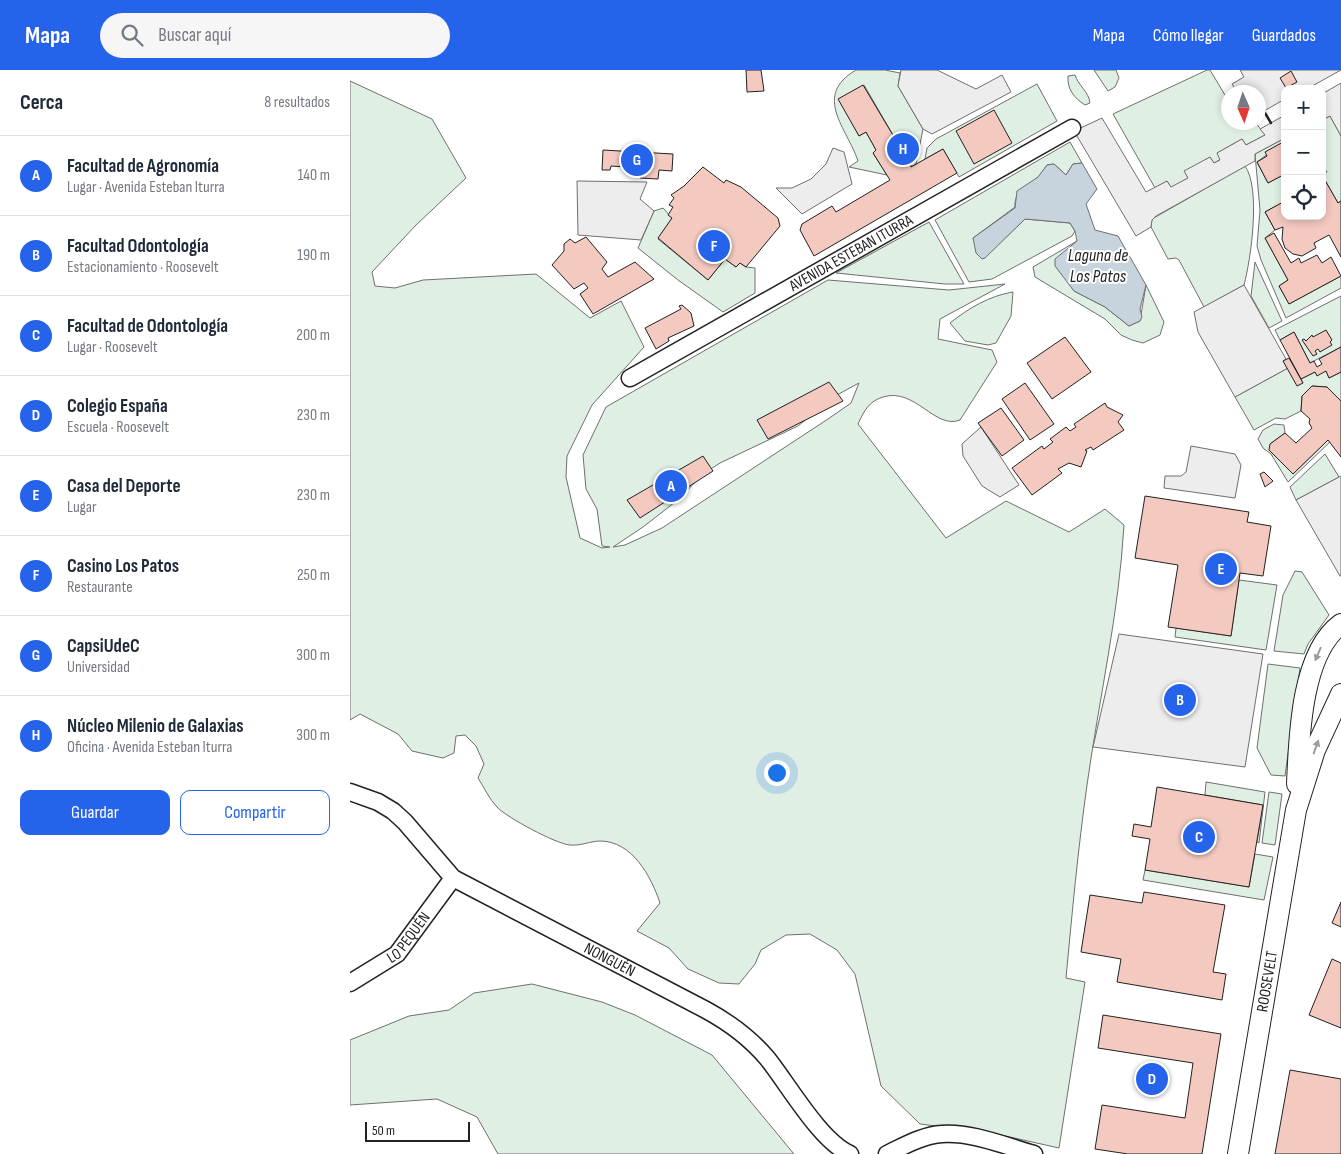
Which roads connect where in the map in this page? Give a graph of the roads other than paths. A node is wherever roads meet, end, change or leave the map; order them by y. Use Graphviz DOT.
graph roads {
  1 [pos="1072,128"];
  2 [pos="630,378"];
  3 [pos="1341,624"];
  4 [pos="1341,694"];
  5 [pos="350,792"];
  6 [pos="1296,810"];
  7 [pos="453,878"];
  8 [pos="350,983"];
  9 [pos="1008,1150"];
  10 [pos="850,1154"];
  11 [pos="887,1154"];
  12 [pos="1034,1154"];
  13 [pos="1238,1154"];
  1 -- 2 [label="street, AVENIDA ESTEBAN ITURRA"];
  3 -- 6 [label="main road, ROOSEVELT, one-way"];
  6 -- 4 [label="main road, ROOSEVELT, one-way"];
  5 -- 7 [label="street, NONGUÉN"];
  6 -- 13 [label="main road, ROOSEVELT"];
  7 -- 8 [label="street, LO PEQUÉN"];
  7 -- 10 [label="street, NONGUÉN"];
  9 -- 11 [label="street"];
  9 -- 12 [label="street"];
}
